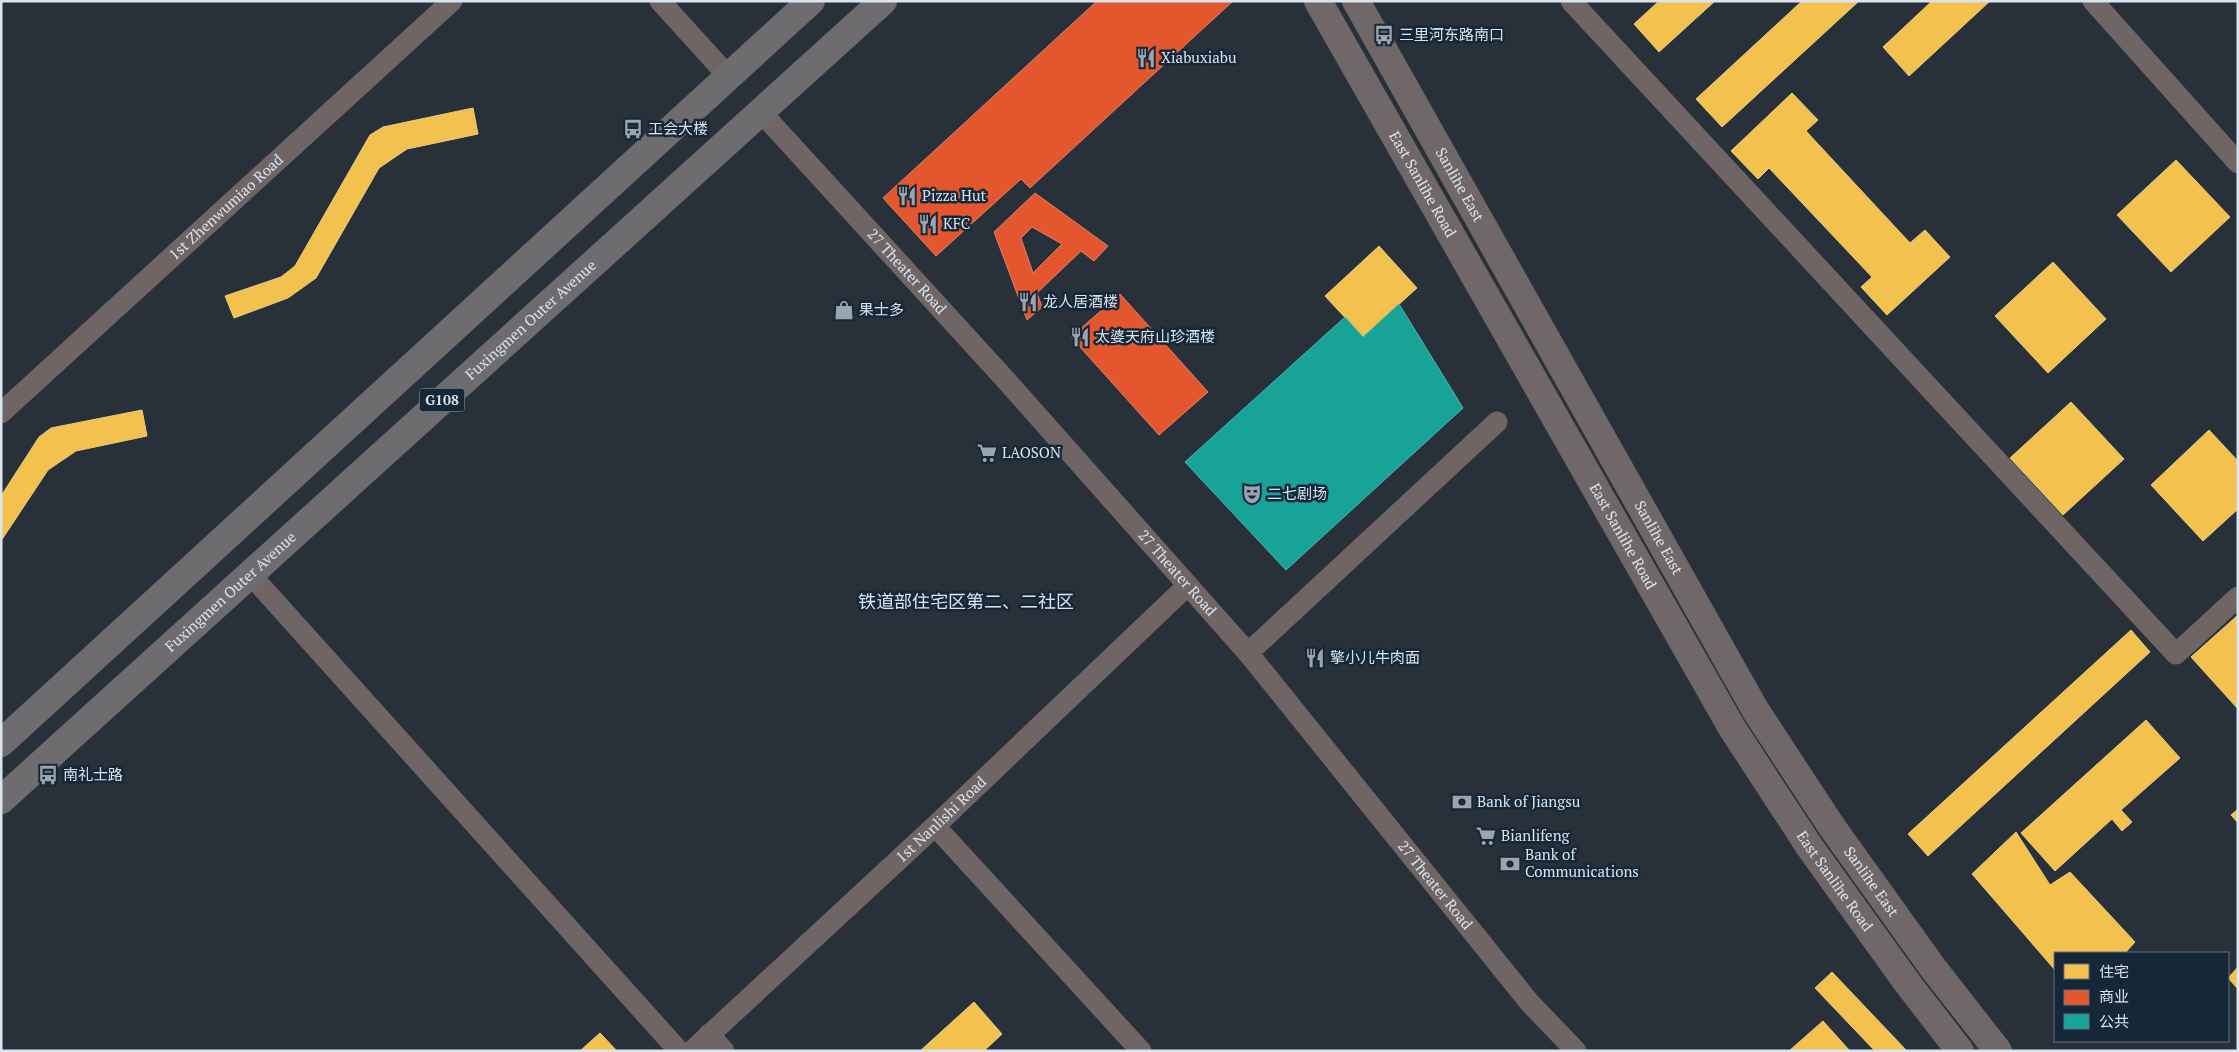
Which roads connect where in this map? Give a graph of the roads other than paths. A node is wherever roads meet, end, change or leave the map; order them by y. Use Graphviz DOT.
graph roads {
  1 [pos="452,1"];
  2 [pos="660,1"];
  3 [pos="811,1"];
  4 [pos="882,1"];
  5 [pos="1318,1"];
  6 [pos="1356,1"];
  7 [pos="1571,1"];
  8 [pos="2093,1"];
  9 [pos="729,77"];
  10 [pos="761,112"];
  11 [pos="2238,163"];
  12 [pos="1,413"];
  13 [pos="1497,422"];
  14 [pos="250,574"];
  15 [pos="1187,586"];
  16 [pos="2238,597"];
  17 [pos="1248,653"];
  18 [pos="1,743"];
  19 [pos="1,800"];
  20 [pos="935,826"];
  21 [pos="709,1034"];
  22 [pos="679,1051"];
  23 [pos="692,1051"];
  24 [pos="724,1051"];
  25 [pos="1141,1051"];
  26 [pos="1576,1051"];
  27 [pos="1960,1051"];
  28 [pos="1998,1051"];
  1 -- 12 [label="street, 1st Zhenwumiao Road"];
  2 -- 9 [label="street"];
  3 -- 9 [label="highway, G108"];
  4 -- 10 [label="highway, Fuxingmen Outer Avenue / G108"];
  5 -- 27 [label="main road, East Sanlihe Road"];
  6 -- 28 [label="main road, Sanlihe East"];
  7 -- 16 [label="street"];
  8 -- 11 [label="street"];
  9 -- 18 [label="highway, G108"];
  10 -- 14 [label="highway, Fuxingmen Outer Avenue / G108"];
  10 -- 15 [label="street, 27 Theater Road"];
  13 -- 17 [label="street"];
  14 -- 19 [label="highway, Fuxingmen Outer Avenue / G108"];
  14 -- 22 [label="street"];
  15 -- 17 [label="street, 27 Theater Road"];
  15 -- 20 [label="street, 1st Nanlishi Road"];
  17 -- 26 [label="street, 27 Theater Road"];
  20 -- 21 [label="street, 1st Nanlishi Road"];
  20 -- 25 [label="street"];
  21 -- 23 [label="street, 1st Nanlishi Road"];
  21 -- 24 [label="street"];
}
